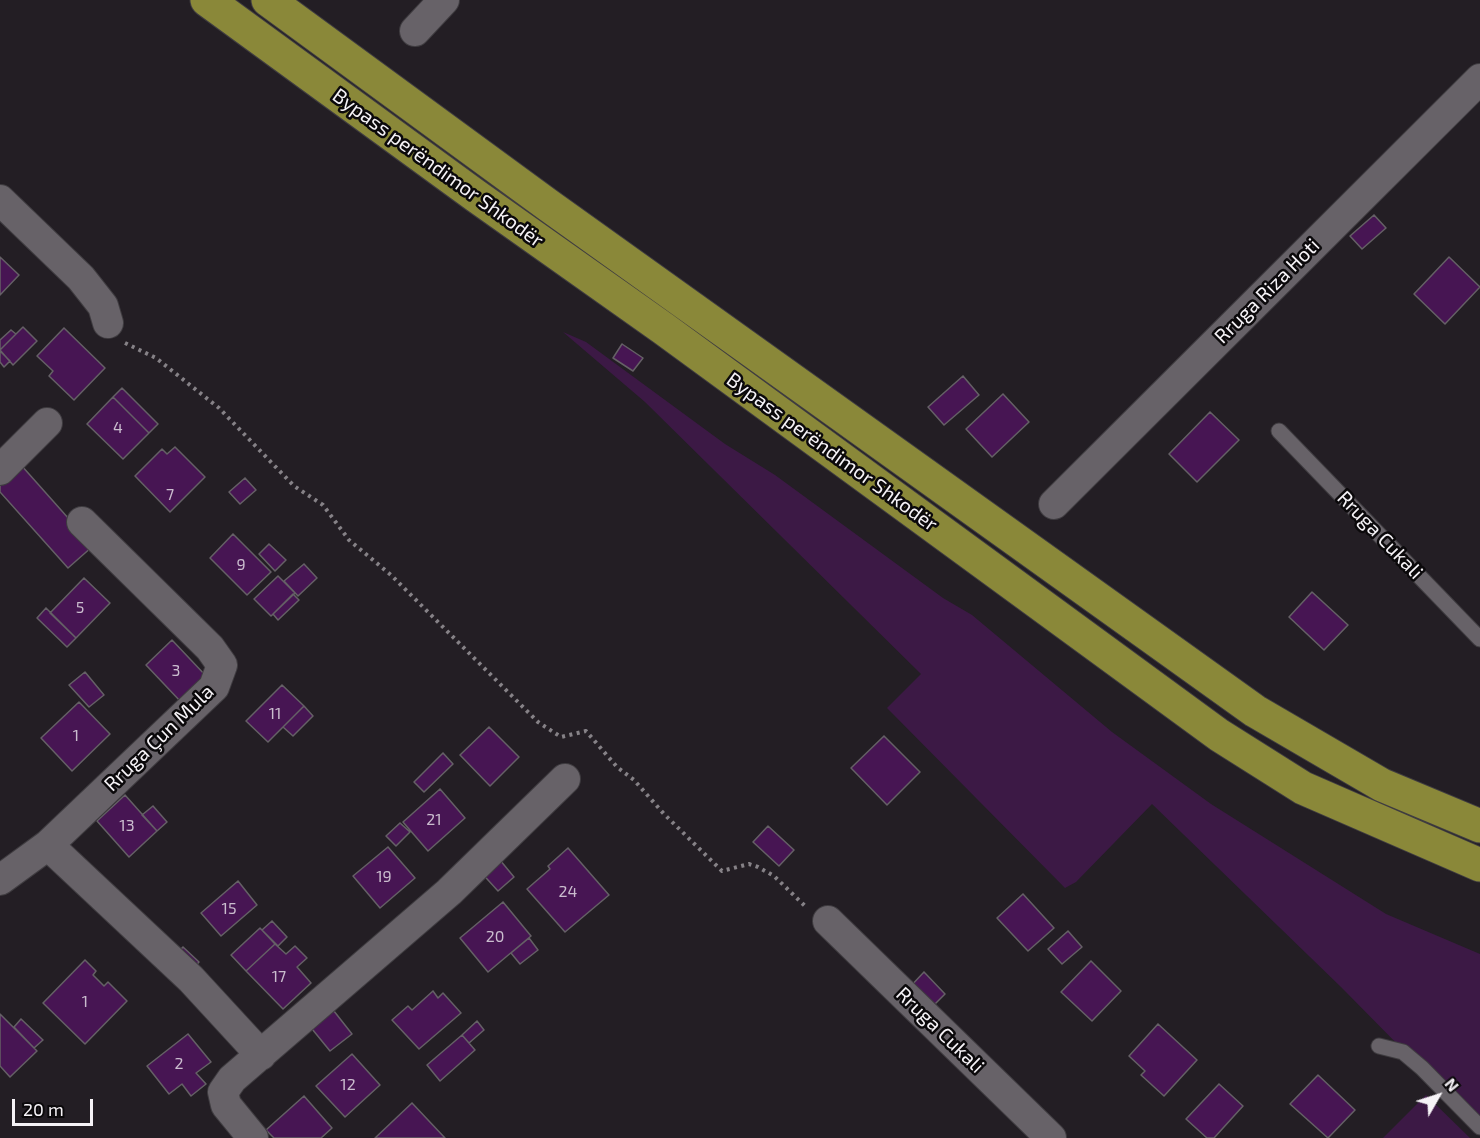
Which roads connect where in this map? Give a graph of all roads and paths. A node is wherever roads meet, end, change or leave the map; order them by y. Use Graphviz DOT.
graph roads {
  1 [pos="207,0"];
  2 [pos="268,0"];
  3 [pos="444,0"];
  4 [pos="414,31"];
  5 [pos="1480,79"];
  6 [pos="0,200"];
  7 [pos="108,323"];
  8 [pos="47,423"];
  9 [pos="1279,431"];
  10 [pos="0,470"];
  11 [pos="1054,504"];
  12 [pos="82,522"];
  13 [pos="1480,639"];
  14 [pos="565,779"];
  15 [pos="1480,826"];
  16 [pos="48,845"];
  17 [pos="1480,865"];
  18 [pos="2,873"];
  19 [pos="828,921"];
  20 [pos="1379,1046"];
  21 [pos="261,1054"];
  22 [pos="1480,1127"];
  23 [pos="253,1138"];
  24 [pos="1051,1138"];
  1 -- 17 [label="highway, Bypass perëndimor Shkodër"];
  2 -- 15 [label="highway, Bypass perëndimor Shkodër"];
  3 -- 4 [label="street"];
  5 -- 11 [label="street, Rruga Riza Hoti"];
  6 -- 7 [label="street"];
  7 -- 19 [label="path"];
  8 -- 10 [label="street"];
  9 -- 13 [label="lane, Rruga Cukali"];
  12 -- 16 [label="street, Rruga Çun Mula"];
  14 -- 21 [label="street"];
  16 -- 18 [label="street, Rruga Çun Mula"];
  16 -- 21 [label="street"];
  19 -- 24 [label="street, Rruga Cukali"];
  20 -- 22 [label="lane"];
  21 -- 23 [label="street"];
}
